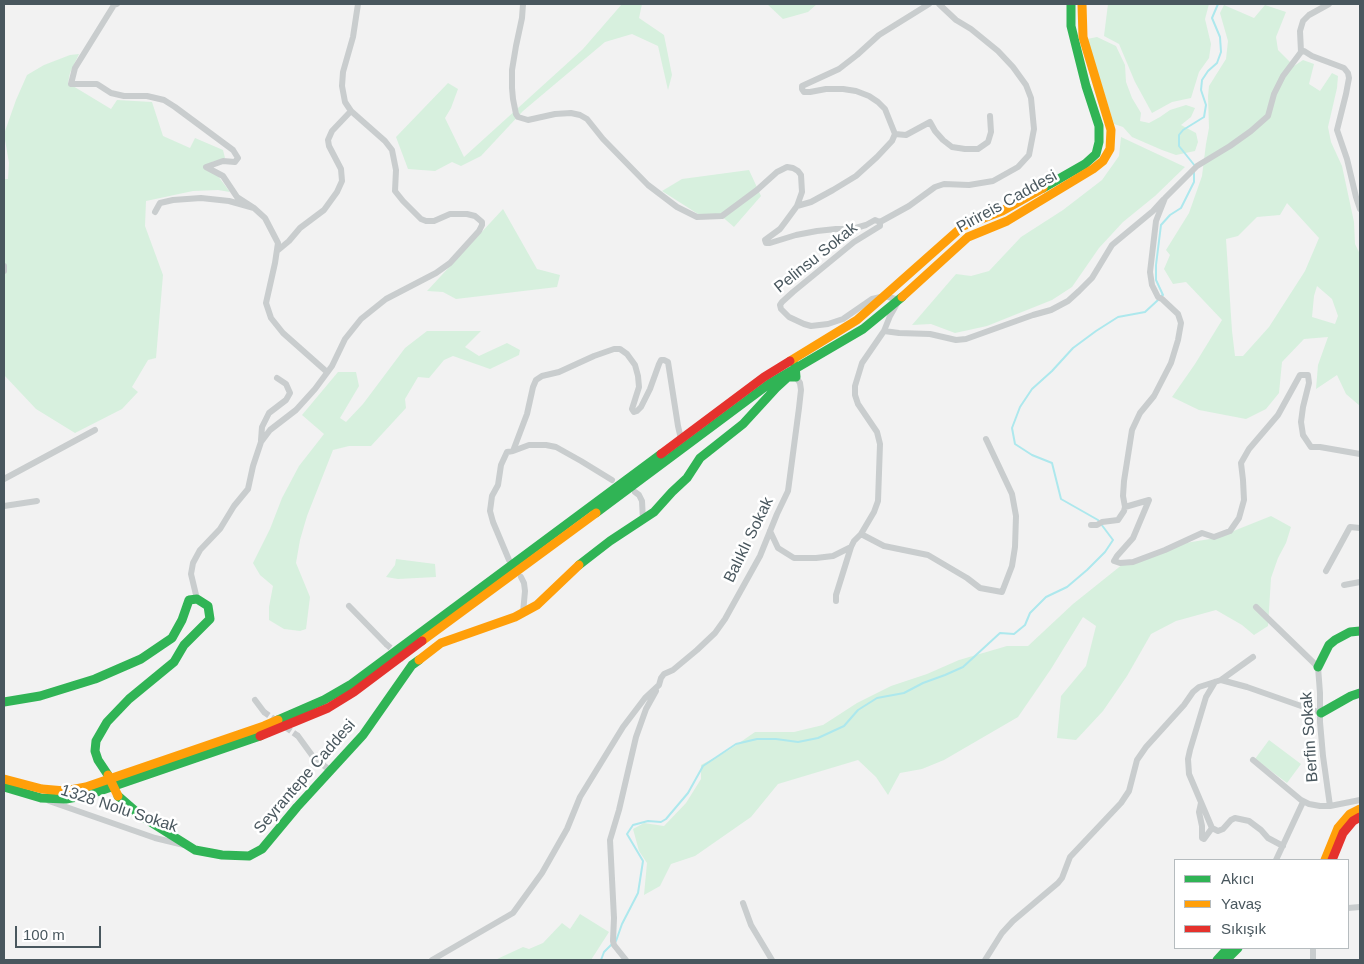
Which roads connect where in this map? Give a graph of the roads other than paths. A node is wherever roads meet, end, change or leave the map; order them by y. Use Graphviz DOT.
graph roads {
  1 [pos="117,4"];
  2 [pos="358,4"];
  3 [pos="523,4"];
  4 [pos="929,4"];
  5 [pos="940,4"];
  6 [pos="1071,4"];
  7 [pos="1079,4"];
  8 [pos="1328,4"];
  9 [pos="1301,52"];
  10 [pos="351,111"];
  11 [pos="990,116"];
  12 [pos="895,134"];
  13 [pos="1165,198"];
  14 [pos="797,206"];
  15 [pos="254,208"];
  16 [pos="1360,209"];
  17 [pos="155,212"];
  18 [pos="880,222"];
  19 [pos="277,251"];
  20 [pos="4,266"];
  21 [pos="4,271"];
  22 [pos="885,296"];
  23 [pos="899,300"];
  24 [pos="884,330"];
  25 [pos="794,364"];
  26 [pos="327,372"];
  27 [pos="796,377"];
  28 [pos="277,378"];
  29 [pos="95,430"];
  30 [pos="682,438"];
  31 [pos="986,439"];
  32 [pos="261,442"];
  33 [pos="513,450"];
  34 [pos="1360,454"];
  35 [pos="4,479"];
  36 [pos="612,480"];
  37 [pos="635,492"];
  38 [pos="37,501"];
  39 [pos="4,506"];
  40 [pos="1125,507"];
  41 [pos="643,520"];
  42 [pos="1097,524"];
  43 [pos="1360,528"];
  44 [pos="770,531"];
  45 [pos="861,534"];
  46 [pos="851,547"];
  47 [pos="509,560"];
  48 [pos="1326,571"];
  49 [pos="522,577"];
  50 [pos="1360,582"];
  51 [pos="1344,585"];
  52 [pos="197,599"];
  53 [pos="836,601"];
  54 [pos="349,606"];
  55 [pos="1256,608"];
  56 [pos="523,613"];
  57 [pos="1360,631"];
  58 [pos="386,644"];
  59 [pos="1253,658"];
  60 [pos="1318,667"];
  61 [pos="1218,681"];
  62 [pos="660,685"];
  63 [pos="1360,693"];
  64 [pos="255,700"];
  65 [pos="4,702"];
  66 [pos="264,712"];
  67 [pos="1321,713"];
  68 [pos="298,736"];
  69 [pos="1253,760"];
  70 [pos="331,771"];
  71 [pos="4,779"];
  72 [pos="4,787"];
  73 [pos="40,797"];
  74 [pos="1360,800"];
  75 [pos="1201,802"];
  76 [pos="1303,802"];
  77 [pos="1330,806"];
  78 [pos="1360,816"];
  79 [pos="1212,828"];
  80 [pos="1283,846"];
  81 [pos="190,847"];
  82 [pos="1276,859"];
  83 [pos="1325,859"];
  84 [pos="1332,859"];
  85 [pos="743,903"];
  86 [pos="1227,949"];
  87 [pos="1237,949"];
  88 [pos="988,959"];
  89 [pos="432,960"];
  90 [pos="626,960"];
  91 [pos="772,960"];
  92 [pos="1217,960"];
  93 [pos="1226,960"];
  1 -- 15 [label="street"];
  2 -- 10 [label="street"];
  3 -- 14 [label="street"];
  4 -- 12 [label="street"];
  5 -- 18 [label="street"];
  6 -- 22 [label="main road, Pirireis Caddesi"];
  7 -- 23 [label="main road, Pirireis Caddesi"];
  8 -- 9 [label="street"];
  9 -- 13 [label="street"];
  9 -- 16 [label="street"];
  10 -- 19 [label="street"];
  10 -- 26 [label="street"];
  11 -- 12 [label="street"];
  12 -- 14 [label="street"];
  13 -- 24 [label="street"];
  13 -- 40 [label="street"];
  14 -- 18 [label="street"];
  15 -- 17 [label="street"];
  15 -- 19 [label="street"];
  18 -- 22 [label="street, Pelinsu Sokak"];
  19 -- 26 [label="street"];
  20 -- 21 [label="street"];
  22 -- 23 [label="street"];
  22 -- 25 [label="main road, Pirireis Caddesi"];
  23 -- 24 [label="street"];
  23 -- 25 [label="main road, Pirireis Caddesi"];
  24 -- 45 [label="street"];
  25 -- 27 [label="main road"];
  25 -- 30 [label="main road"];
  25 -- 73 [label="main road"];
  26 -- 32 [label="street"];
  27 -- 41 [label="main road, Seyrantepe Caddesi"];
  27 -- 44 [label="street, Balıklı Sokak"];
  28 -- 32 [label="street"];
  29 -- 35 [label="street"];
  30 -- 33 [label="street"];
  30 -- 71 [label="main road"];
  31 -- 45 [label="street"];
  32 -- 52 [label="street"];
  33 -- 36 [label="street"];
  33 -- 47 [label="street"];
  34 -- 40 [label="street"];
  37 -- 41 [label="street"];
  38 -- 39 [label="street"];
  40 -- 42 [label="street"];
  41 -- 56 [label="main road, Seyrantepe Caddesi"];
  43 -- 48 [label="street"];
  44 -- 46 [label="street"];
  44 -- 62 [label="street, Balıklı Sokak"];
  45 -- 46 [label="street"];
  46 -- 53 [label="street"];
  49 -- 56 [label="street"];
  50 -- 51 [label="street"];
  52 -- 65 [label="main road"];
  52 -- 81 [label="main road, Seyrantepe Caddesi, bridge"];
  54 -- 58 [label="street"];
  55 -- 60 [label="street"];
  56 -- 70 [label="main road, Seyrantepe Caddesi"];
  57 -- 60 [label="main road"];
  59 -- 61 [label="street"];
  60 -- 67 [label="street, Berfin Sokak"];
  61 -- 67 [label="street"];
  61 -- 75 [label="street"];
  61 -- 88 [label="street"];
  62 -- 89 [label="street, Balıklı Sokak"];
  62 -- 90 [label="street, Balıklı Sokak"];
  63 -- 67 [label="main road"];
  64 -- 66 [label="street"];
  67 -- 77 [label="street, Berfin Sokak"];
  68 -- 70 [label="street"];
  69 -- 76 [label="street"];
  70 -- 81 [label="main road, Seyrantepe Caddesi"];
  72 -- 73 [label="main road"];
  73 -- 81 [label="street, 1328 Nolu Sokak"];
  74 -- 77 [label="street"];
  75 -- 79 [label="street"];
  75 -- 79 [label="street"];
  76 -- 77 [label="street"];
  76 -- 80 [label="street"];
  78 -- 83 [label="main road"];
  78 -- 84 [label="main road"];
  79 -- 80 [label="street"];
  80 -- 82 [label="street"];
  85 -- 91 [label="street"];
  86 -- 92 [label="main road"];
  87 -- 93 [label="main road"];
}
